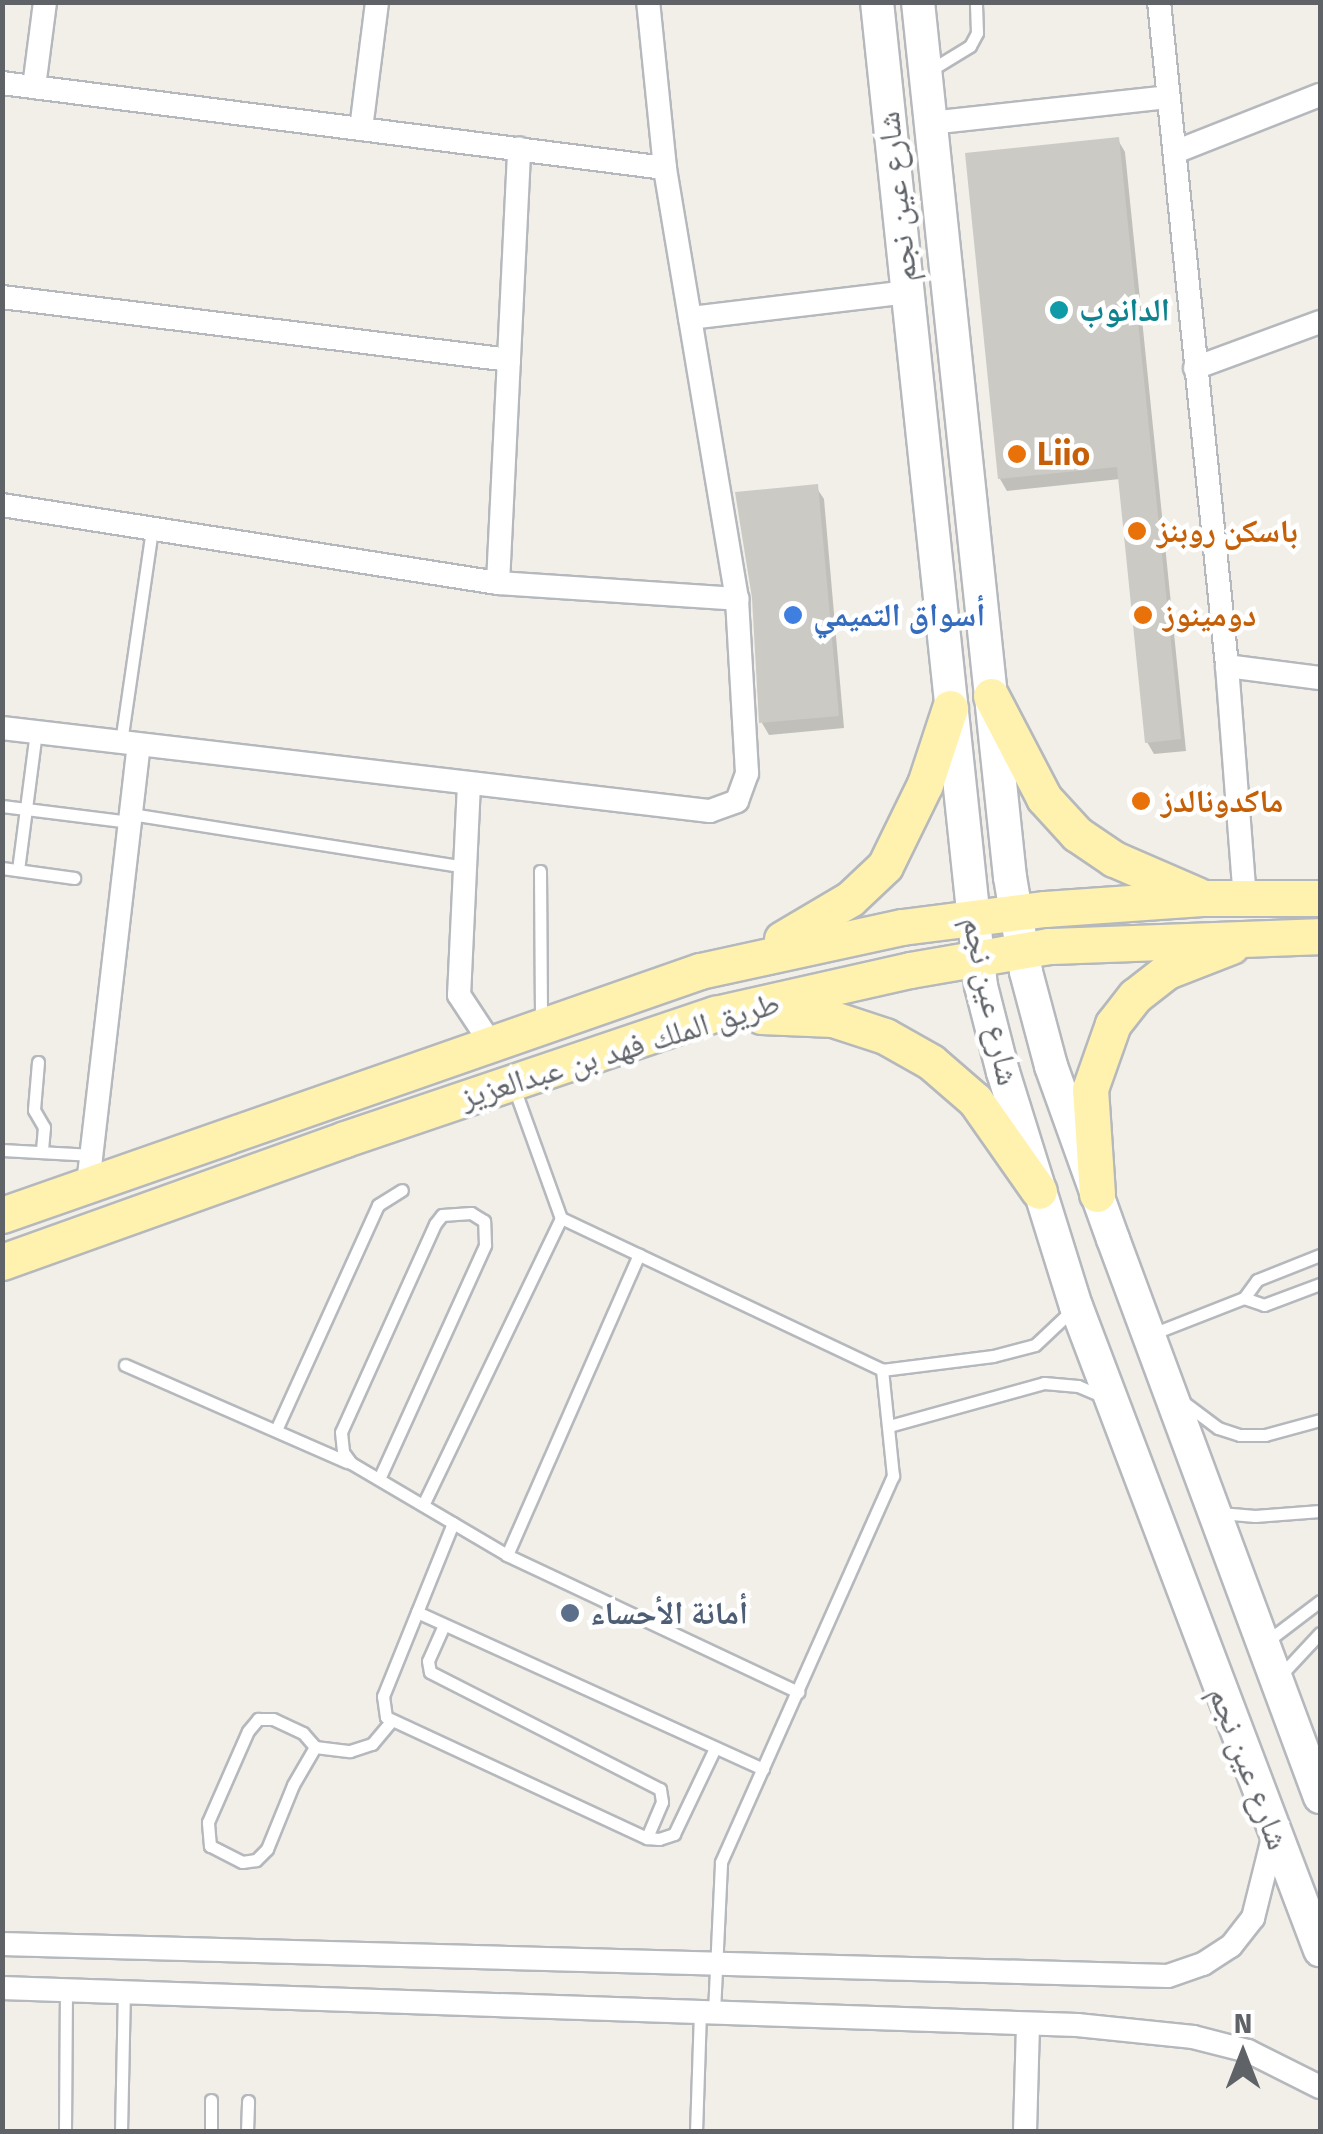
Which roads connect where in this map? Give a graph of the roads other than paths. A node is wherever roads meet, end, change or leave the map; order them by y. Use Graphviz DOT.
graph roads {
  1 [pos="45,2"];
  2 [pos="378,2"];
  3 [pos="648,2"];
  4 [pos="877,2"];
  5 [pos="918,2"];
  6 [pos="976,2"];
  7 [pos="1159,2"];
  8 [pos="925,73"];
  9 [pos="2,83"];
  10 [pos="34,87"];
  11 [pos="1320,95"];
  12 [pos="1168,97"];
  13 [pos="930,124"];
  14 [pos="360,129"];
  15 [pos="519,149"];
  16 [pos="1175,152"];
  17 [pos="665,168"];
  18 [pos="907,292"];
  19 [pos="2,297"];
  20 [pos="690,318"];
  21 [pos="1320,322"];
  22 [pos="509,360"];
  23 [pos="1195,368"];
  24 [pos="2,505"];
  25 [pos="152,528"];
  26 [pos="498,583"];
  27 [pos="736,599"];
  28 [pos="1227,666"];
  29 [pos="1320,678"];
  30 [pos="991,696"];
  31 [pos="950,708"];
  32 [pos="2,728"];
  33 [pos="36,732"];
  34 [pos="130,743"];
  35 [pos="469,784"];
  36 [pos="2,806"];
  37 [pos="27,810"];
  38 [pos="131,818"];
  39 [pos="465,867"];
  40 [pos="2,868"];
  41 [pos="18,870"];
  42 [pos="540,871"];
  43 [pos="74,878"];
  44 [pos="1202,898"];
  45 [pos="1245,898"];
  46 [pos="1320,898"];
  47 [pos="1016,913"];
  48 [pos="973,918"];
  49 [pos="1320,936"];
  50 [pos="1259,937"];
  51 [pos="1022,950"];
  52 [pos="978,958"];
  53 [pos="732,964"];
  54 [pos="715,1014"];
  55 [pos="541,1025"];
  56 [pos="490,1042"];
  57 [pos="38,1062"];
  58 [pos="512,1081"];
  59 [pos="2,1150"];
  60 [pos="42,1152"];
  61 [pos="90,1170"];
  62 [pos="402,1190"];
  63 [pos="1039,1191"];
  64 [pos="1097,1194"];
  65 [pos="2,1215"];
  66 [pos="561,1218"];
  67 [pos="640,1255"];
  68 [pos="1320,1255"];
  69 [pos="2,1262"];
  70 [pos="1297,1264"];
  71 [pos="1314,1287"];
  72 [pos="1244,1298"];
  73 [pos="1076,1306"];
  74 [pos="1148,1335"];
  75 [pos="125,1365"];
  76 [pos="882,1370"];
  77 [pos="1168,1390"];
  78 [pos="1112,1401"];
  79 [pos="1320,1420"];
  80 [pos="889,1426"];
  81 [pos="276,1430"];
  82 [pos="351,1463"];
  83 [pos="379,1480"];
  84 [pos="423,1505"];
  85 [pos="1320,1510"];
  86 [pos="1213,1512"];
  87 [pos="453,1523"];
  88 [pos="507,1554"];
  89 [pos="1320,1602"];
  90 [pos="417,1612"];
  91 [pos="444,1625"];
  92 [pos="1320,1633"];
  93 [pos="1263,1644"];
  94 [pos="1276,1680"];
  95 [pos="798,1692"];
  96 [pos="392,1721"];
  97 [pos="315,1747"];
  98 [pos="715,1748"];
  99 [pos="763,1769"];
  100 [pos="1320,1797"];
  101 [pos="1274,1834"];
  102 [pos="648,1838"];
  103 [pos="2,1944"];
  104 [pos="1320,1950"];
  105 [pos="716,1964"];
  106 [pos="2,1988"];
  107 [pos="66,1990"];
  108 [pos="124,1992"];
  109 [pos="707,2012"];
  110 [pos="1028,2024"];
  111 [pos="1320,2088"];
  112 [pos="211,2100"];
  113 [pos="248,2101"];
  114 [pos="65,2132"];
  115 [pos="122,2132"];
  116 [pos="211,2132"];
  117 [pos="247,2132"];
  118 [pos="696,2132"];
  119 [pos="1025,2132"];
  1 -- 10 [label="street"];
  2 -- 14 [label="street"];
  3 -- 17 [label="street"];
  4 -- 18 [label="main road, شارع عين نجم"];
  5 -- 8 [label="main road, شارع عين نجم"];
  6 -- 8 [label="lane"];
  7 -- 12 [label="street"];
  8 -- 13 [label="main road, شارع عين نجم"];
  9 -- 10 [label="street"];
  10 -- 14 [label="street"];
  11 -- 16 [label="street"];
  12 -- 13 [label="street"];
  12 -- 16 [label="street"];
  13 -- 30 [label="main road, شارع عين نجم"];
  14 -- 15 [label="street"];
  15 -- 17 [label="street"];
  15 -- 22 [label="street"];
  16 -- 23 [label="street"];
  17 -- 20 [label="street"];
  18 -- 20 [label="street"];
  18 -- 31 [label="main road, شارع عين نجم"];
  19 -- 22 [label="street"];
  20 -- 27 [label="street"];
  21 -- 23 [label="street"];
  22 -- 26 [label="street"];
  23 -- 28 [label="street"];
  24 -- 25 [label="street"];
  25 -- 26 [label="street"];
  25 -- 34 [label="lane"];
  26 -- 27 [label="street"];
  27 -- 35 [label="street"];
  28 -- 29 [label="street"];
  28 -- 45 [label="street"];
  30 -- 44 [label="main road"];
  30 -- 47 [label="main road, شارع عين نجم"];
  31 -- 48 [label="main road, شارع عين نجم"];
  31 -- 53 [label="main road"];
  32 -- 33 [label="street"];
  33 -- 34 [label="street"];
  33 -- 37 [label="lane"];
  34 -- 35 [label="street"];
  34 -- 38 [label="street"];
  35 -- 39 [label="street"];
  36 -- 37 [label="lane"];
  37 -- 38 [label="lane"];
  37 -- 41 [label="lane"];
  38 -- 39 [label="lane"];
  38 -- 61 [label="street"];
  39 -- 56 [label="street"];
  40 -- 41 [label="lane"];
  41 -- 43 [label="lane"];
  42 -- 55 [label="lane"];
  44 -- 45 [label="main road, طريق الملك فهد بن عبدالعزيز"];
  44 -- 47 [label="main road, طريق الملك فهد بن عبدالعزيز"];
  45 -- 46 [label="main road, طريق الملك فهد بن عبدالعزيز"];
  47 -- 48 [label="main road, طريق الملك فهد بن عبدالعزيز"];
  47 -- 51 [label="main road, شارع عين نجم"];
  48 -- 52 [label="main road, شارع عين نجم"];
  48 -- 53 [label="main road, طريق الملك فهد بن عبدالعزيز"];
  49 -- 50 [label="main road, طريق الملك فهد بن عبدالعزيز"];
  50 -- 51 [label="main road, طريق الملك فهد بن عبدالعزيز"];
  50 -- 64 [label="main road"];
  51 -- 52 [label="main road, طريق الملك فهد بن عبدالعزيز"];
  51 -- 64 [label="main road, شارع عين نجم"];
  52 -- 54 [label="main road, طريق الملك فهد بن عبدالعزيز"];
  52 -- 63 [label="main road, شارع عين نجم"];
  53 -- 55 [label="main road, طريق الملك فهد بن عبدالعزيز"];
  54 -- 58 [label="main road, طريق الملك فهد بن عبدالعزيز"];
  54 -- 63 [label="main road"];
  55 -- 56 [label="main road, طريق الملك فهد بن عبدالعزيز"];
  56 -- 61 [label="main road, طريق الملك فهد بن عبدالعزيز"];
  57 -- 60 [label="lane"];
  58 -- 66 [label="lane"];
  58 -- 69 [label="main road, طريق الملك فهد بن عبدالعزيز"];
  59 -- 60 [label="lane"];
  60 -- 61 [label="lane"];
  61 -- 65 [label="main road, طريق الملك فهد بن عبدالعزيز"];
  62 -- 81 [label="lane"];
  63 -- 73 [label="main road, شارع عين نجم"];
  64 -- 74 [label="main road, شارع عين نجم"];
  66 -- 67 [label="lane"];
  66 -- 84 [label="lane"];
  67 -- 76 [label="lane"];
  67 -- 88 [label="lane"];
  68 -- 70 [label="lane"];
  70 -- 71 [label="lane"];
  70 -- 72 [label="lane"];
  71 -- 72 [label="lane"];
  72 -- 74 [label="lane"];
  73 -- 76 [label="lane"];
  73 -- 78 [label="main road, شارع عين نجم"];
  74 -- 77 [label="main road, شارع عين نجم"];
  75 -- 81 [label="lane"];
  76 -- 80 [label="lane"];
  77 -- 79 [label="lane"];
  77 -- 86 [label="main road, شارع عين نجم"];
  78 -- 80 [label="lane"];
  78 -- 101 [label="main road, شارع عين نجم"];
  80 -- 95 [label="lane"];
  81 -- 82 [label="lane"];
  82 -- 83 [label="lane"];
  82 -- 83 [label="lane"];
  83 -- 84 [label="lane"];
  84 -- 87 [label="lane"];
  85 -- 86 [label="lane"];
  86 -- 93 [label="main road, شارع عين نجم"];
  87 -- 88 [label="lane"];
  87 -- 90 [label="lane"];
  88 -- 95 [label="lane"];
  89 -- 93 [label="lane"];
  90 -- 91 [label="lane"];
  90 -- 96 [label="lane"];
  91 -- 98 [label="lane"];
  91 -- 102 [label="lane"];
  92 -- 94 [label="lane"];
  93 -- 94 [label="main road, شارع عين نجم"];
  94 -- 100 [label="main road, شارع عين نجم"];
  95 -- 99 [label="lane"];
  96 -- 97 [label="lane"];
  96 -- 102 [label="lane"];
  97 -- 97 [label="lane"];
  98 -- 99 [label="lane"];
  98 -- 102 [label="lane"];
  99 -- 105 [label="lane"];
  101 -- 104 [label="main road, شارع عين نجم"];
  101 -- 105 [label="street"];
  103 -- 105 [label="street"];
  105 -- 109 [label="lane"];
  106 -- 107 [label="street"];
  107 -- 108 [label="street"];
  107 -- 114 [label="lane"];
  108 -- 109 [label="street"];
  108 -- 115 [label="lane"];
  109 -- 110 [label="street"];
  109 -- 118 [label="lane"];
  110 -- 111 [label="street"];
  110 -- 119 [label="street"];
  112 -- 116 [label="lane"];
  113 -- 117 [label="lane"];
}
